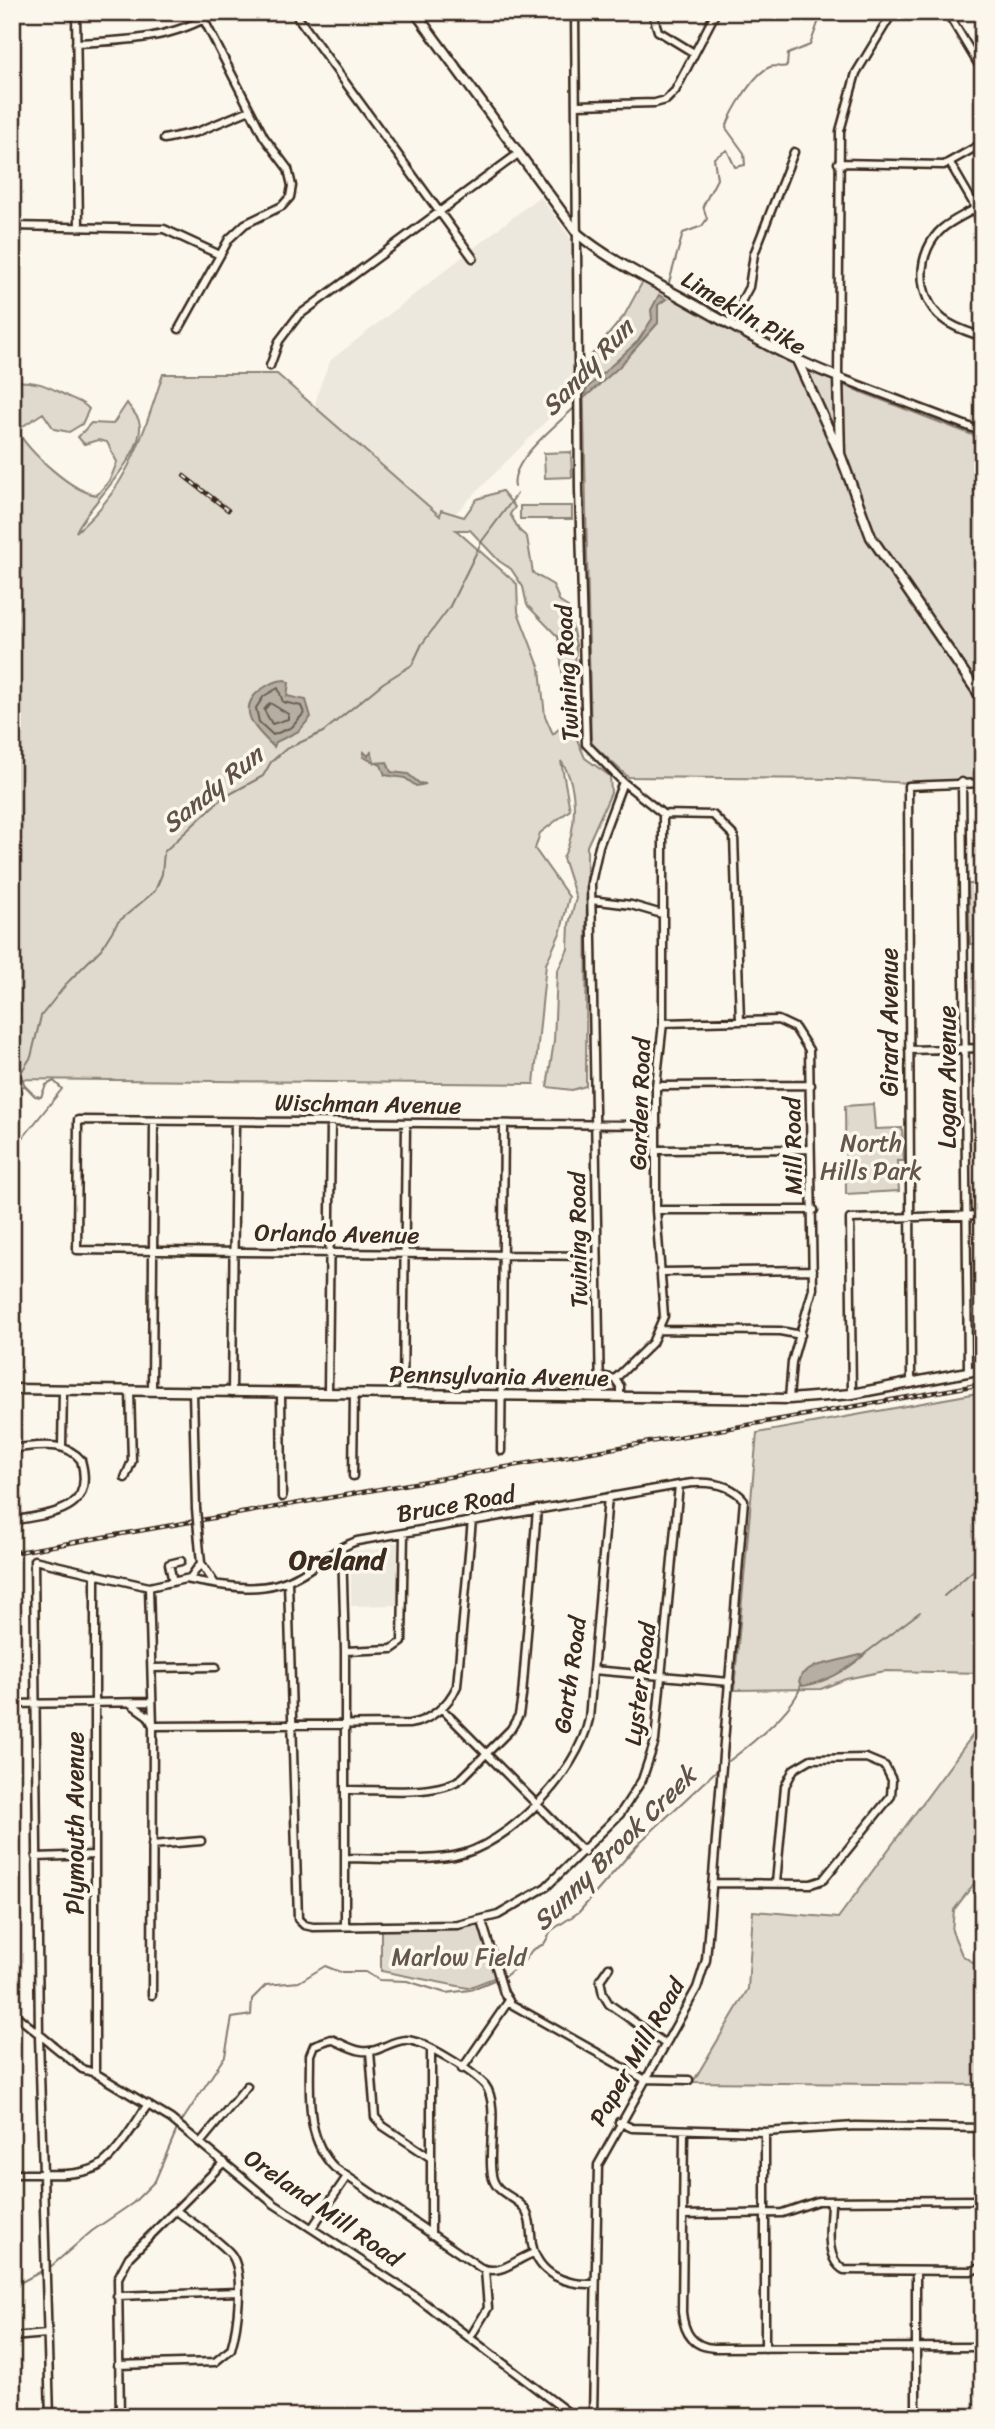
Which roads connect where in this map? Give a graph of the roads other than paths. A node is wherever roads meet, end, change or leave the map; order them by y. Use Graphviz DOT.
graph roads {
  1 [pos="76,12"];
  2 [pos="216,12"];
  3 [pos="294,12"];
  4 [pos="415,12"];
  5 [pos="575,12"];
  6 [pos="652,12"];
  7 [pos="716,12"];
  8 [pos="893,12"];
  9 [pos="947,12"];
  10 [pos="204,20"];
  11 [pos="76,43"];
  12 [pos="694,53"];
  13 [pos="983,72"];
  14 [pos="577,105"];
  15 [pos="250,110"];
  16 [pos="164,139"];
  17 [pos="983,143"];
  18 [pos="794,152"];
  19 [pos="518,154"];
  20 [pos="838,163"];
  21 [pos="950,163"];
  22 [pos="976,208"];
  23 [pos="440,212"];
  24 [pos="983,219"];
  25 [pos="12,226"];
  26 [pos="79,228"];
  27 [pos="578,234"];
  28 [pos="220,255"];
  29 [pos="473,258"];
  30 [pos="729,324"];
  31 [pos="179,329"];
  32 [pos="983,337"];
  33 [pos="798,362"];
  34 [pos="270,366"];
  35 [pos="838,377"];
  36 [pos="983,432"];
  37 [pos="840,454"];
  38 [pos="983,700"];
  39 [pos="623,782"];
  40 [pos="962,782"];
  41 [pos="983,783"];
  42 [pos="663,814"];
  43 [pos="591,900"];
  44 [pos="662,914"];
  45 [pos="740,1021"];
  46 [pos="663,1023"];
  47 [pos="967,1048"];
  48 [pos="983,1048"];
  49 [pos="909,1050"];
  50 [pos="811,1085"];
  51 [pos="656,1087"];
  52 [pos="154,1122"];
  53 [pos="235,1122"];
  54 [pos="331,1123"];
  55 [pos="407,1123"];
  56 [pos="504,1125"];
  57 [pos="595,1125"];
  58 [pos="657,1125"];
  59 [pos="810,1149"];
  60 [pos="657,1150"];
  61 [pos="656,1210"];
  62 [pos="814,1210"];
  63 [pos="967,1215"];
  64 [pos="983,1215"];
  65 [pos="909,1216"];
  66 [pos="154,1250"];
  67 [pos="77,1251"];
  68 [pos="233,1252"];
  69 [pos="331,1253"];
  70 [pos="407,1254"];
  71 [pos="503,1255"];
  72 [pos="597,1256"];
  73 [pos="813,1270"];
  74 [pos="661,1272"];
  75 [pos="659,1330"];
  76 [pos="800,1335"];
  77 [pos="983,1369"];
  78 [pos="968,1371"];
  79 [pos="600,1376"];
  80 [pos="615,1379"];
  81 [pos="911,1384"];
  82 [pos="12,1389"];
  83 [pos="63,1390"];
  84 [pos="130,1391"];
  85 [pos="152,1391"];
  86 [pos="193,1392"];
  87 [pos="328,1392"];
  88 [pos="232,1393"];
  89 [pos="281,1393"];
  90 [pos="354,1393"];
  91 [pos="852,1394"];
  92 [pos="403,1395"];
  93 [pos="501,1395"];
  94 [pos="600,1396"];
  95 [pos="620,1396"];
  96 [pos="789,1399"];
  97 [pos="62,1446"];
  98 [pos="12,1448"];
  99 [pos="501,1451"];
  100 [pos="353,1476"];
  101 [pos="125,1478"];
  102 [pos="679,1485"];
  103 [pos="282,1497"];
  104 [pos="608,1497"];
  105 [pos="742,1497"];
  106 [pos="537,1509"];
  107 [pos="472,1520"];
  108 [pos="12,1521"];
  109 [pos="404,1533"];
  110 [pos="342,1547"];
  111 [pos="181,1561"];
  112 [pos="201,1563"];
  113 [pos="95,1573"];
  114 [pos="185,1579"];
  115 [pos="288,1581"];
  116 [pos="173,1582"];
  117 [pos="217,1585"];
  118 [pos="149,1587"];
  119 [pos="345,1651"];
  120 [pos="216,1667"];
  121 [pos="152,1668"];
  122 [pos="593,1670"];
  123 [pos="662,1676"];
  124 [pos="730,1682"];
  125 [pos="152,1702"];
  126 [pos="35,1703"];
  127 [pos="93,1703"];
  128 [pos="130,1703"];
  129 [pos="12,1704"];
  130 [pos="441,1708"];
  131 [pos="292,1724"];
  132 [pos="345,1724"];
  133 [pos="153,1726"];
  134 [pos="486,1754"];
  135 [pos="345,1790"];
  136 [pos="534,1804"];
  137 [pos="201,1841"];
  138 [pos="152,1845"];
  139 [pos="584,1852"];
  140 [pos="95,1855"];
  141 [pos="36,1857"];
  142 [pos="345,1858"];
  143 [pos="713,1883"];
  144 [pos="776,1883"];
  145 [pos="482,1920"];
  146 [pos="345,1926"];
  147 [pos="609,1967"];
  148 [pos="152,1996"];
  149 [pos="508,2002"];
  150 [pos="12,2012"];
  151 [pos="39,2036"];
  152 [pos="664,2043"];
  153 [pos="431,2049"];
  154 [pos="370,2051"];
  155 [pos="463,2069"];
  156 [pos="95,2073"];
  157 [pos="644,2079"];
  158 [pos="690,2080"];
  159 [pos="247,2086"];
  160 [pos="148,2104"];
  161 [pos="619,2122"];
  162 [pos="983,2128"];
  163 [pos="684,2130"];
  164 [pos="765,2132"];
  165 [pos="200,2143"];
  166 [pos="430,2158"];
  167 [pos="224,2162"];
  168 [pos="43,2173"];
  169 [pos="12,2174"];
  170 [pos="346,2178"];
  171 [pos="983,2200"];
  172 [pos="831,2201"];
  173 [pos="178,2211"];
  174 [pos="765,2214"];
  175 [pos="684,2215"];
  176 [pos="312,2228"];
  177 [pos="431,2235"];
  178 [pos="534,2253"];
  179 [pos="983,2267"];
  180 [pos="485,2270"];
  181 [pos="916,2272"];
  182 [pos="593,2284"];
  183 [pos="239,2292"];
  184 [pos="117,2296"];
  185 [pos="47,2334"];
  186 [pos="471,2336"];
  187 [pos="12,2337"];
  188 [pos="916,2347"];
  189 [pos="983,2347"];
  190 [pos="765,2348"];
  191 [pos="118,2365"];
  192 [pos="50,2417"];
  193 [pos="120,2417"];
  194 [pos="574,2417"];
  195 [pos="593,2417"];
  196 [pos="916,2417"];
  1 -- 11 [label="street"];
  2 -- 10 [label="street"];
  3 -- 23 [label="street"];
  4 -- 19 [label="main road, Limekiln Pike"];
  5 -- 14 [label="street, Twining Road"];
  6 -- 12 [label="street"];
  7 -- 12 [label="street"];
  8 -- 20 [label="street"];
  9 -- 13 [label="street"];
  10 -- 11 [label="street"];
  10 -- 15 [label="street"];
  11 -- 26 [label="street"];
  12 -- 14 [label="street"];
  14 -- 27 [label="street, Twining Road"];
  15 -- 16 [label="street"];
  15 -- 28 [label="street"];
  17 -- 21 [label="street"];
  18 -- 30 [label="street"];
  19 -- 23 [label="street"];
  19 -- 27 [label="main road, Limekiln Pike"];
  20 -- 21 [label="street"];
  20 -- 35 [label="street"];
  21 -- 22 [label="street"];
  22 -- 24 [label="street"];
  22 -- 32 [label="street"];
  23 -- 29 [label="street"];
  23 -- 34 [label="street"];
  25 -- 26 [label="street"];
  26 -- 28 [label="street"];
  27 -- 30 [label="main road, Limekiln Pike"];
  27 -- 39 [label="street, Twining Road"];
  28 -- 31 [label="street"];
  30 -- 33 [label="main road, Limekiln Pike"];
  33 -- 35 [label="main road"];
  33 -- 37 [label="main road, Limekiln Pike"];
  35 -- 36 [label="street"];
  35 -- 37 [label="main road"];
  37 -- 38 [label="main road, Limekiln Pike"];
  39 -- 42 [label="street"];
  39 -- 43 [label="street, Twining Road"];
  40 -- 41 [label="street"];
  40 -- 47 [label="street, Logan Avenue"];
  40 -- 49 [label="street, Girard Avenue"];
  42 -- 44 [label="street, Garden Road"];
  42 -- 45 [label="street"];
  43 -- 44 [label="street"];
  43 -- 57 [label="street, Twining Road"];
  44 -- 46 [label="street, Garden Road"];
  45 -- 46 [label="street, Mill Road"];
  45 -- 50 [label="street, Mill Road"];
  46 -- 51 [label="street, Garden Road"];
  47 -- 48 [label="street"];
  47 -- 49 [label="street"];
  47 -- 63 [label="street, Logan Avenue"];
  49 -- 65 [label="street, Girard Avenue"];
  50 -- 51 [label="street"];
  50 -- 59 [label="street, Mill Road"];
  51 -- 58 [label="street, Garden Road"];
  52 -- 53 [label="street, Wischman Avenue"];
  52 -- 66 [label="street"];
  52 -- 67 [label="street, Wischman Avenue"];
  53 -- 54 [label="street, Wischman Avenue"];
  53 -- 68 [label="street"];
  54 -- 55 [label="street, Wischman Avenue"];
  54 -- 69 [label="street"];
  55 -- 56 [label="street, Wischman Avenue"];
  55 -- 70 [label="street"];
  56 -- 57 [label="street, Wischman Avenue"];
  56 -- 71 [label="street"];
  57 -- 58 [label="street, Wischman Avenue"];
  57 -- 72 [label="street, Twining Road"];
  58 -- 60 [label="street, Garden Road"];
  59 -- 60 [label="street"];
  59 -- 62 [label="street, Mill Road"];
  60 -- 61 [label="street, Garden Road"];
  61 -- 62 [label="street"];
  61 -- 74 [label="street, Garden Road"];
  62 -- 73 [label="street, Mill Road"];
  63 -- 64 [label="street"];
  63 -- 65 [label="street"];
  63 -- 78 [label="street, Logan Avenue"];
  65 -- 81 [label="street, Girard Avenue"];
  65 -- 91 [label="street"];
  66 -- 67 [label="street, Orlando Avenue"];
  66 -- 68 [label="street, Orlando Avenue"];
  66 -- 85 [label="street"];
  68 -- 69 [label="street, Orlando Avenue"];
  68 -- 88 [label="street"];
  69 -- 70 [label="street, Orlando Avenue"];
  69 -- 87 [label="street"];
  70 -- 71 [label="street, Orlando Avenue"];
  70 -- 92 [label="street"];
  71 -- 72 [label="street, Orlando Avenue"];
  71 -- 93 [label="street"];
  72 -- 79 [label="street, Twining Road"];
  73 -- 74 [label="street"];
  73 -- 76 [label="street, Mill Road"];
  74 -- 75 [label="street, Garden Road"];
  75 -- 76 [label="street"];
  75 -- 80 [label="street"];
  76 -- 96 [label="street, Mill Road"];
  77 -- 78 [label="main road, Pennsylvania Avenue"];
  78 -- 81 [label="main road, Pennsylvania Avenue"];
  79 -- 80 [label="street"];
  79 -- 94 [label="street, Twining Road"];
  80 -- 95 [label="street"];
  81 -- 91 [label="main road, Pennsylvania Avenue"];
  82 -- 83 [label="main road, Pennsylvania Avenue"];
  83 -- 84 [label="main road, Pennsylvania Avenue"];
  83 -- 97 [label="street"];
  84 -- 85 [label="main road, Pennsylvania Avenue"];
  84 -- 101 [label="street"];
  85 -- 86 [label="main road, Pennsylvania Avenue"];
  86 -- 88 [label="main road, Pennsylvania Avenue"];
  86 -- 112 [label="street, bridge"];
  87 -- 89 [label="main road, Pennsylvania Avenue"];
  87 -- 90 [label="main road, Pennsylvania Avenue"];
  88 -- 89 [label="main road, Pennsylvania Avenue"];
  89 -- 103 [label="street"];
  90 -- 92 [label="main road, Pennsylvania Avenue"];
  90 -- 100 [label="street"];
  91 -- 96 [label="main road, Pennsylvania Avenue"];
  92 -- 93 [label="main road, Pennsylvania Avenue"];
  93 -- 94 [label="main road, Pennsylvania Avenue"];
  93 -- 99 [label="street"];
  94 -- 95 [label="main road, Pennsylvania Avenue"];
  95 -- 96 [label="main road, Pennsylvania Avenue"];
  97 -- 98 [label="street"];
  97 -- 108 [label="street"];
  102 -- 104 [label="street, Bruce Road"];
  102 -- 105 [label="street, Bruce Road"];
  102 -- 123 [label="street, Lyster Road"];
  104 -- 106 [label="street, Bruce Road"];
  104 -- 122 [label="street, Garth Road"];
  105 -- 124 [label="street, Paper Mill Road"];
  106 -- 107 [label="street, Bruce Road"];
  106 -- 134 [label="street"];
  107 -- 109 [label="street, Bruce Road"];
  107 -- 130 [label="street"];
  109 -- 110 [label="street, Bruce Road"];
  109 -- 119 [label="street"];
  110 -- 115 [label="street, Bruce Road"];
  110 -- 119 [label="street"];
  111 -- 116 [label="street"];
  112 -- 114 [label="street"];
  112 -- 117 [label="street"];
  113 -- 118 [label="street"];
  113 -- 126 [label="street"];
  113 -- 127 [label="street, Plymouth Avenue"];
  114 -- 116 [label="street"];
  114 -- 117 [label="street, Bruce Road"];
  115 -- 117 [label="street, Bruce Road"];
  115 -- 131 [label="street"];
  116 -- 118 [label="street"];
  118 -- 121 [label="street"];
  119 -- 132 [label="street"];
  120 -- 121 [label="street"];
  121 -- 125 [label="street"];
  122 -- 123 [label="street"];
  122 -- 136 [label="street, Garth Road"];
  123 -- 124 [label="street"];
  123 -- 139 [label="street, Lyster Road"];
  124 -- 143 [label="street, Paper Mill Road"];
  125 -- 128 [label="street"];
  125 -- 133 [label="street"];
  126 -- 127 [label="street"];
  126 -- 129 [label="street"];
  126 -- 141 [label="street"];
  127 -- 128 [label="street"];
  127 -- 140 [label="street, Plymouth Avenue"];
  128 -- 133 [label="street"];
  130 -- 132 [label="street"];
  130 -- 134 [label="street"];
  131 -- 132 [label="street"];
  131 -- 133 [label="street"];
  131 -- 146 [label="street, Lyster Road"];
  132 -- 135 [label="street"];
  133 -- 138 [label="street"];
  134 -- 135 [label="street"];
  134 -- 136 [label="street"];
  135 -- 142 [label="street"];
  136 -- 139 [label="street"];
  136 -- 142 [label="street, Garth Road"];
  137 -- 138 [label="street"];
  138 -- 148 [label="street"];
  139 -- 145 [label="street, Lyster Road"];
  140 -- 141 [label="street"];
  140 -- 156 [label="street, Plymouth Avenue"];
  141 -- 151 [label="street"];
  142 -- 146 [label="street"];
  143 -- 144 [label="street"];
  143 -- 152 [label="street, Paper Mill Road"];
  144 -- 144 [label="street"];
  145 -- 146 [label="street, Lyster Road"];
  145 -- 149 [label="street"];
  147 -- 152 [label="street"];
  149 -- 155 [label="street"];
  149 -- 157 [label="street"];
  150 -- 151 [label="street, Oreland Mill Road"];
  151 -- 156 [label="street, Oreland Mill Road"];
  151 -- 168 [label="street"];
  152 -- 157 [label="street, Paper Mill Road"];
  153 -- 154 [label="street"];
  153 -- 155 [label="street"];
  153 -- 166 [label="street"];
  154 -- 166 [label="street"];
  154 -- 170 [label="street"];
  155 -- 178 [label="street"];
  156 -- 160 [label="street, Oreland Mill Road"];
  157 -- 158 [label="street"];
  157 -- 161 [label="street, Paper Mill Road"];
  159 -- 165 [label="street"];
  160 -- 165 [label="street, Oreland Mill Road"];
  160 -- 168 [label="street"];
  161 -- 163 [label="street"];
  161 -- 182 [label="street, Paper Mill Road"];
  162 -- 164 [label="street"];
  163 -- 164 [label="street"];
  163 -- 175 [label="street"];
  164 -- 174 [label="street"];
  165 -- 167 [label="street, Oreland Mill Road"];
  166 -- 177 [label="street"];
  167 -- 173 [label="street"];
  167 -- 176 [label="street, Oreland Mill Road"];
  168 -- 169 [label="street"];
  168 -- 185 [label="street"];
  170 -- 176 [label="street"];
  170 -- 177 [label="street"];
  171 -- 172 [label="street"];
  172 -- 174 [label="street"];
  172 -- 181 [label="street"];
  173 -- 183 [label="street"];
  173 -- 184 [label="street"];
  174 -- 175 [label="street"];
  174 -- 190 [label="street"];
  175 -- 190 [label="street"];
  176 -- 186 [label="street, Oreland Mill Road"];
  177 -- 180 [label="street"];
  178 -- 180 [label="street"];
  178 -- 182 [label="street"];
  179 -- 181 [label="street"];
  180 -- 186 [label="street"];
  181 -- 188 [label="street"];
  182 -- 195 [label="street, Paper Mill Road"];
  183 -- 184 [label="street"];
  183 -- 191 [label="street"];
  184 -- 191 [label="street"];
  185 -- 187 [label="street"];
  185 -- 192 [label="street"];
  186 -- 194 [label="street, Oreland Mill Road"];
  188 -- 189 [label="street"];
  188 -- 190 [label="street"];
  188 -- 196 [label="street"];
  191 -- 193 [label="street"];
}
